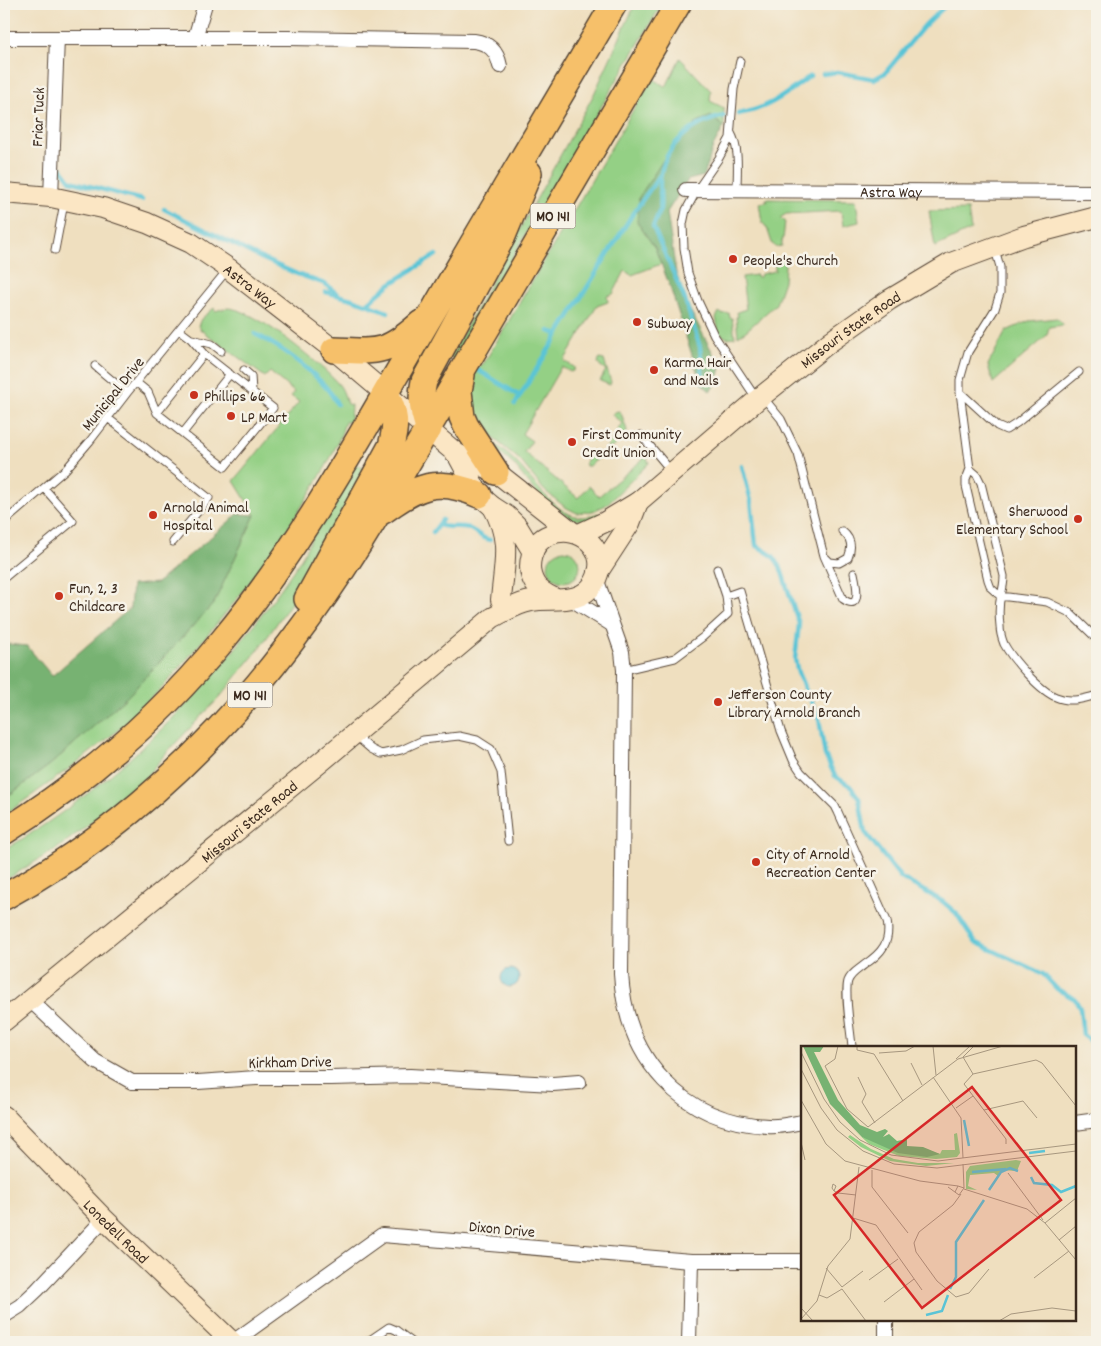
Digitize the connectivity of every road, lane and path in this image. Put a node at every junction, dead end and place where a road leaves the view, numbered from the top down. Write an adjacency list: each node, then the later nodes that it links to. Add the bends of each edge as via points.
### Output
1 (205, 4): 6 (street)
2 (614, 4): 9 (highway)
3 (678, 4): 28 (highway, MO 141)
4 (4, 38): 5 (street)
5 (57, 38): 6 (street); 15 (street, Friar Tuck)
6 (195, 38): 8 (street, via 474,41 492,49)
7 (740, 61): 10 (lane)
8 (500, 66)
9 (569, 80): 20 (highway); 39 (highway, via 503,236 424,381 421,394)
10 (731, 133): 11 (lane, via 728,144); 12 (lane, via 736,143)
11 (691, 190): 12 (street, Astra Way); 36 (lane, via 684,224 688,273 714,335)
12 (737, 190): 13 (street, Astra Way)
13 (1097, 192)
14 (4, 193): 15 (street, Astra Way)
15 (58, 199): 18 (lane); 19 (street, Astra Way, via 147,222 191,243)
16 (1097, 217): 17 (street, Missouri State Road)
17 (994, 246): 33 (lane, via 1000,268 1000,293 995,309 965,361); 36 (street, Missouri State Road, via 950,263 889,300 831,341)
18 (55, 250)
19 (228, 268): 21 (lane, Municipal Drive); 23 (street, Astra Way)
20 (432, 313): 23 (highway, via 402,340 383,349); 35 (highway)
21 (179, 330): 22 (lane); 31 (lane, Municipal Drive)
22 (191, 339): 24 (lane, via 212,344); 25 (lane)
23 (334, 350): 35 (street, Astra Way)
24 (221, 351)
25 (204, 354): 30 (lane); 37 (lane)
26 (95, 366): 34 (lane)
27 (244, 370): 32 (lane, via 251,376)
28 (462, 372): 39 (highway, MO 141); 44 (highway, via 459,391 462,417)
29 (1079, 372): 33 (lane, via 1006,430 997,426)
30 (230, 374): 32 (lane); 40 (lane)
31 (137, 383): 34 (lane, Municipal Drive); 37 (lane, via 148,392)
32 (252, 391): 40 (lane, via 273,408 225,467)
33 (960, 392): 43 (lane)
34 (127, 393): 38 (lane, Municipal Drive)
35 (386, 393): 39 (street, Astra Way); 68 (highway, via 396,418 391,446); 71 (highway, via 286,556 223,640 158,711 114,752 73,785)
36 (760, 399): 45 (street, Missouri State Road); 55 (lane, via 781,419 798,454)
37 (157, 413): 40 (lane)
38 (109, 418): 46 (lane, Municipal Drive, via 72,462); 53 (lane, via 209,498)
39 (428, 429): 42 (street, Astra Way); 49 (highway, MO 141)
40 (183, 433)
41 (641, 435): 45 (lane)
42 (456, 454): 44 (street, Astra Way); 47 (street, Astra Way)
43 (970, 469): 61 (lane, via 966,486 988,580); 61 (lane, via 981,482 1004,576)
44 (496, 472): 52 (street, Astra Way)
45 (672, 472): 48 (street, Missouri State Road)
46 (44, 488): 50 (lane, Municipal Drive); 59 (lane, via 73,521)
47 (486, 501): 49 (highway, via 451,485 424,487 404,496); 54 (street, Astra Way, via 518,526); 63 (street, via 502,523 505,540)
48 (638, 502): 52 (street, Missouri State Road, via 605,522); 58 (street, Missouri State Road, via 630,523)
49 (377, 516): 68 (highway, MO 141, via 326,596)
50 (4, 522)
51 (842, 531): 55 (lane, via 851,544 848,558 834,563)
52 (575, 532): 54 (street, via 558,531 546,536 536,545); 58 (street, via 593,546 597,554)
53 (173, 542)
54 (532, 555): 62 (street, via 530,571 535,584 544,594); 63 (street, Missouri State Road)
55 (824, 556): 57 (lane, via 847,602 853,602 858,594)
56 (717, 569): 60 (lane)
57 (854, 573)
58 (597, 575): 62 (street, via 587,591 578,597); 65 (street)
59 (4, 578)
60 (726, 596): 67 (lane, via 728,614 675,658); 76 (lane, via 740,591 793,760 838,812 887,920 886,944 848,981)
61 (1000, 596): 66 (lane, via 1047,602 1070,613); 69 (lane, via 1000,626 1004,643 1027,674 1056,697 1078,700)
62 (564, 599): 64 (street, Missouri State Road, via 522,603); 65 (street)
63 (501, 600): 64 (street, Missouri State Road)
64 (492, 618): 70 (street, Missouri State Road)
65 (611, 624): 67 (street, via 622,652)
66 (1097, 639)
67 (624, 670): 80 (street, via 621,974 628,1021 650,1065 690,1102 730,1120 750,1124 770,1126)
68 (267, 675): 73 (highway, MO 141, via 214,734 139,804 56,865)
69 (1097, 695)
70 (354, 735): 72 (lane, via 381,754 401,750 423,740 459,736 477,740 491,749 501,772); 74 (street, Missouri State Road)
71 (4, 832)
72 (508, 841)
73 (4, 897)
74 (30, 1000): 75 (street, Missouri State Road); 77 (street, Kirkham Drive, via 95,1061 132,1082 410,1076 552,1084)
75 (4, 1021)
76 (852, 1046)
77 (579, 1082)
78 (4, 1116): 82 (street, Lonedell Road)
79 (1097, 1120): 81 (street)
80 (801, 1122)
81 (1076, 1123)
82 (104, 1219): 85 (street, via 20,1306); 87 (street, Lonedell Road)
83 (691, 1261): 84 (street, Dixon Drive); 87 (street, Dixon Drive, via 382,1235); 90 (street)
84 (801, 1261)
85 (4, 1316)
86 (886, 1321): 91 (street)
87 (233, 1342)
88 (367, 1342): 89 (lane, via 389,1327)
89 (412, 1342)
90 (689, 1342)
91 (886, 1342)

